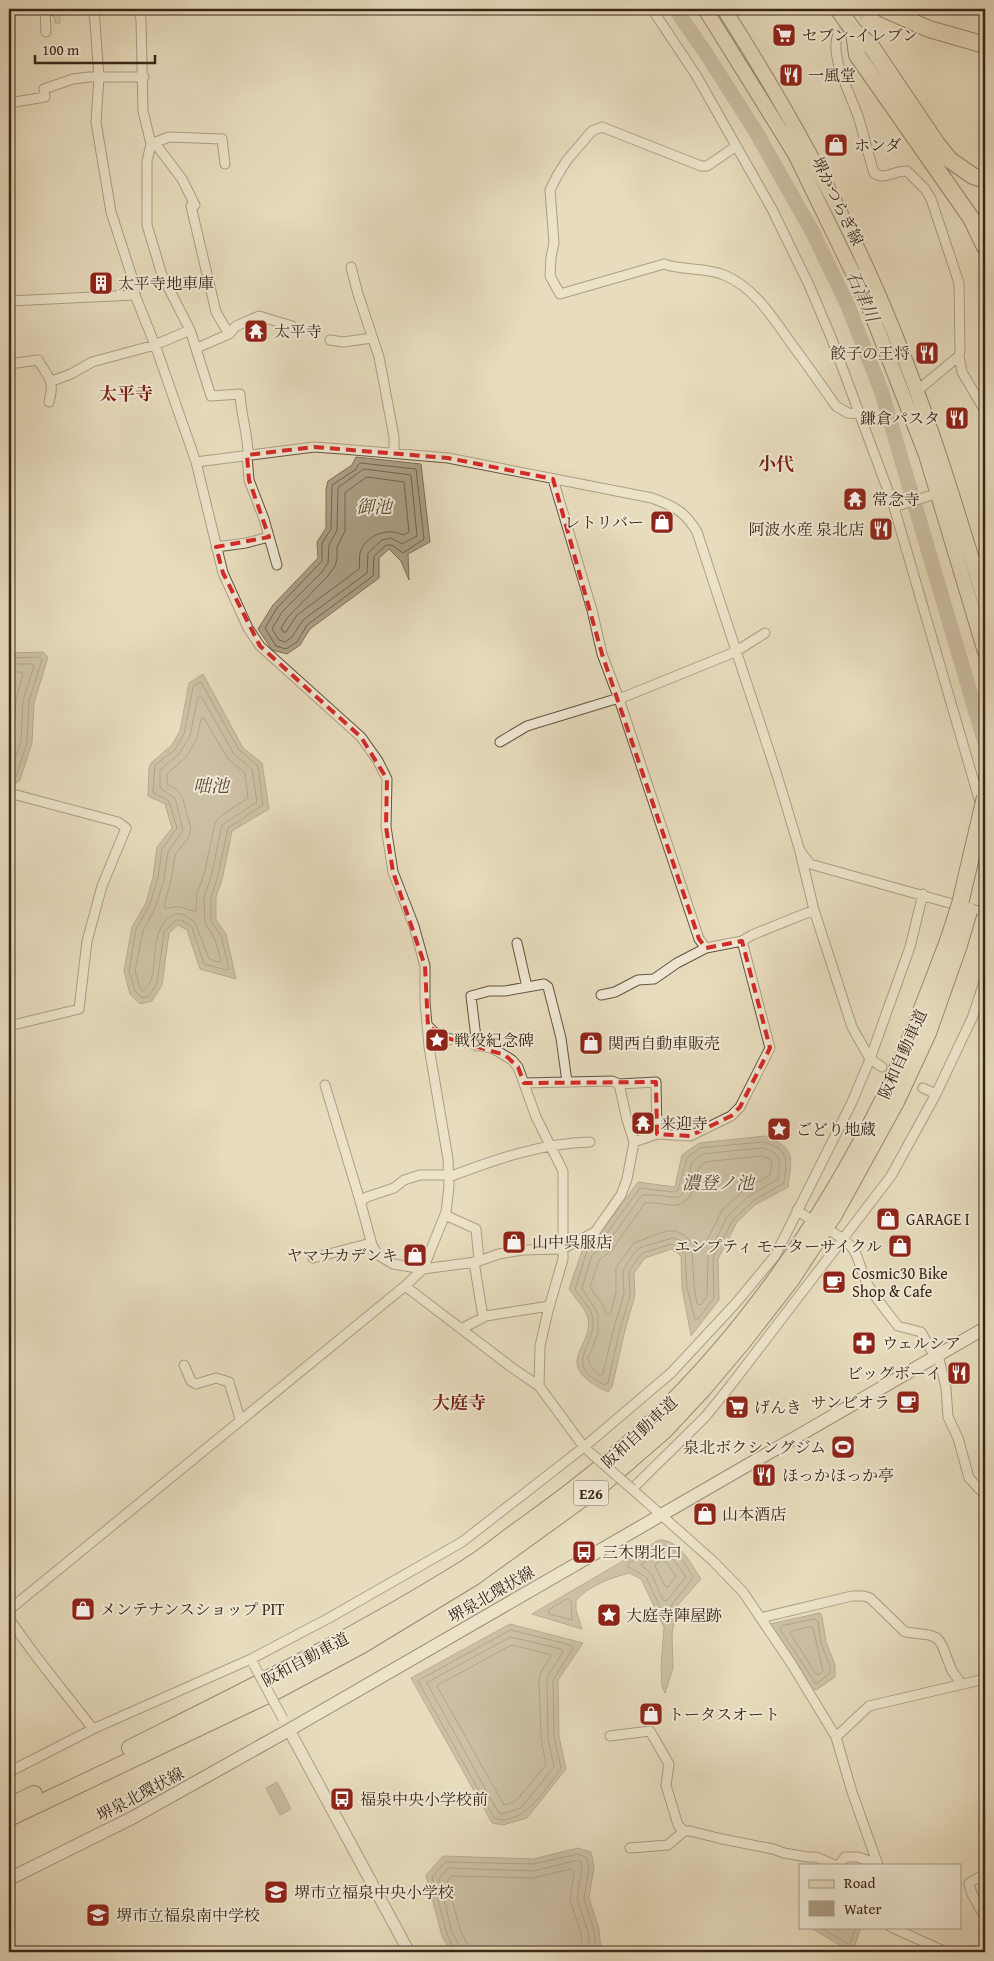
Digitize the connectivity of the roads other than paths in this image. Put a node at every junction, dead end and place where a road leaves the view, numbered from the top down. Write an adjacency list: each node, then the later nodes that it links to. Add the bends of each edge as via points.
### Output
1 (45, 9): 9 (street)
2 (94, 9): 12 (street)
3 (138, 9): 13 (street)
4 (652, 9): 16 (street, via 696,74)
5 (704, 9): 41 (main road, 堺かつらぎ線, via 795,154 842,249 893,367)
6 (724, 9): 33 (main road, 堺かつらぎ線, via 769,80 835,202 880,297)
7 (838, 9): 10 (highway)
8 (884, 9): 11 (highway, via 929,29)
9 (46, 32)
10 (846, 32): 18 (highway, via 871,46 950,160); 19 (highway, via 857,55 971,218); 30 (street, via 836,40 836,50 874,173 884,176 907,171 931,199 959,283)
11 (985, 45)
12 (98, 77): 13 (street); 14 (street, via 73,79 44,89 46,97); 21 (street, via 96,122 104,174 111,212)
13 (144, 77): 15 (street, via 143,111)
14 (9, 103)
15 (152, 143): 17 (street, via 168,137 222,139); 24 (street, via 147,161 147,225 162,275); 25 (street, via 182,179 193,205 216,312)
16 (735, 147): 36 (street, via 772,209 809,285); 36 (street, via 701,166 602,127 592,131 567,160 550,190 554,243 550,276 560,294 664,264 724,275 739,282 763,304 836,406 842,411)
17 (226, 164)
18 (985, 180)
19 (985, 247)
20 (351, 267): 26 (street)
21 (135, 295): 22 (street); 28 (street)
22 (9, 301)
23 (292, 326): 25 (street, via 259,316 236,326)
24 (190, 330): 28 (street); 29 (street)
25 (228, 334): 29 (street)
26 (372, 338): 27 (street, via 343,342); 37 (street, via 379,357)
27 (330, 340)
28 (155, 345): 32 (street, via 92,362); 39 (street)
29 (197, 348): 38 (street, via 211,396 240,394)
30 (959, 356): 33 (street); 35 (street, via 962,372)
31 (9, 364): 32 (street, via 38,360)
32 (52, 382): 34 (street)
33 (917, 391): 41 (main road, 堺かつらぎ線)
34 (49, 402)
35 (985, 411)
36 (860, 414): 42 (street)
37 (394, 453): 38 (street, via 314,447); 40 (street, via 448,458)
38 (248, 455): 39 (street); 43 (street, via 249,480)
39 (196, 462): 44 (street)
40 (553, 479): 48 (street, via 652,498 678,509 690,520 697,532); 50 (street, via 602,654)
41 (939, 493): 42 (street); 46 (main road, 堺かつらぎ線); 49 (main road, 堺かつらぎ線)
42 (896, 506): 54 (street)
43 (269, 537): 44 (street, via 246,544); 45 (street)
44 (216, 547): 68 (street, via 223,573 248,628 260,646 361,737 387,779 386,827 393,872 425,966)
45 (277, 565)
46 (985, 602)
47 (765, 634): 48 (street)
48 (735, 652): 50 (street); 55 (street)
49 (985, 652)
50 (619, 698): 51 (street, via 526,726); 63 (street, via 699,939)
51 (500, 742)
52 (9, 793): 67 (street, via 118,822 126,828 102,886 87,941 79,1009)
53 (985, 797): 62 (highway, 阪和自動車道 / E26, bridge)
54 (985, 823)
55 (799, 848): 57 (street, via 810,864); 58 (street)
56 (985, 848): 62 (highway, 阪和自動車道 / E26, bridge)
57 (923, 894): 59 (street); 72 (street, via 910,947)
58 (814, 910): 60 (street); 72 (street, via 852,1027)
59 (985, 913)
60 (742, 942): 63 (street); 80 (street, via 770,1048 740,1107 731,1116 690,1136)
61 (517, 943): 65 (street)
62 (953, 943): 120 (highway, 阪和自動車道 / E26, via 884,1096 824,1206 782,1271 735,1332 653,1421 598,1470 468,1566 271,1677); 121 (highway, 阪和自動車道 / E26, via 928,1033 896,1102 835,1213 791,1280 753,1329 664,1430 604,1483 474,1578 362,1645 278,1690)
63 (706, 948): 66 (street, via 654,979 638,980)
64 (985, 979): 79 (street, via 973,1016)
65 (527, 987): 70 (street, via 471,996); 74 (street, via 544,984 548,987 561,1038)
66 (601, 995)
67 (9, 1026)
68 (428, 1026): 69 (street); 71 (street)
69 (451, 1039): 70 (street); 71 (street)
70 (477, 1046): 75 (street, via 494,1050 512,1060)
71 (428, 1047): 84 (street)
72 (870, 1059): 73 (street); 86 (street, via 852,1102)
73 (882, 1067)
74 (567, 1082): 75 (street); 76 (street, via 612,1081)
75 (524, 1083): 83 (street)
76 (619, 1084): 80 (street, via 656,1082); 82 (street)
77 (325, 1085): 85 (street)
78 (923, 1088): 79 (street)
79 (936, 1094): 90 (street, via 891,1176)
80 (657, 1134): 82 (street)
81 (590, 1142): 83 (street)
82 (634, 1142): 92 (street, via 621,1195 596,1232)
83 (551, 1146): 84 (street); 92 (street, via 563,1170)
84 (449, 1176): 85 (street, via 420,1175); 87 (street)
85 (360, 1202): 91 (street)
86 (797, 1210): 88 (street); 105 (street, via 775,1256 736,1303 671,1373)
87 (445, 1215): 94 (street, via 476,1229); 95 (street)
88 (807, 1217)
89 (832, 1232): 90 (street)
90 (844, 1240): 101 (street, via 856,1251 869,1286 898,1326 921,1332); 106 (street, via 712,1408)
91 (371, 1243): 93 (street); 95 (street, via 378,1255 393,1264)
92 (562, 1249): 94 (street, via 524,1250); 97 (street, via 563,1259)
93 (313, 1258)
94 (477, 1261): 95 (street); 98 (street)
95 (423, 1269): 96 (street)
96 (405, 1286): 99 (street); 104 (street)
97 (549, 1306): 98 (street); 103 (street, via 540,1346)
98 (483, 1317): 99 (street)
99 (461, 1328): 103 (street)
100 (985, 1328): 101 (main road, 堺泉北環状線)
101 (936, 1356): 107 (street, via 946,1388 948,1417 970,1478); 108 (main road, 堺泉北環状線)
102 (184, 1365): 104 (street, via 191,1381 196,1384 216,1378 229,1382)
103 (539, 1386): 105 (street)
104 (240, 1419): 109 (street)
105 (584, 1447): 106 (street, bridge); 112 (street, via 462,1542)
106 (632, 1489): 108 (street)
107 (985, 1495)
108 (660, 1516): 111 (street, via 713,1561 742,1592); 115 (main road, 堺泉北環状線)
109 (9, 1610)
110 (9, 1618): 116 (street, via 30,1651 66,1692)
111 (760, 1618): 114 (street, via 864,1596 905,1632 937,1638 952,1671); 118 (street)
112 (253, 1662): 115 (street, bridge); 116 (street)
113 (985, 1679): 114 (street)
114 (962, 1684): 118 (street, via 870,1706)
115 (286, 1724): 129 (main road, 堺泉北環状線, via 132,1818); 132 (street)
116 (92, 1729): 119 (street)
117 (610, 1736): 122 (street, via 650,1731 668,1764 666,1785 678,1825)
118 (836, 1737): 127 (street, via 854,1800)
119 (9, 1772)
120 (9, 1806)
121 (9, 1818)
122 (684, 1831): 123 (street, via 668,1846); 124 (street, via 784,1854 816,1857)
123 (630, 1848)
124 (833, 1864)
125 (840, 1864): 126 (street, via 850,1856)
126 (875, 1864)
127 (878, 1864)
128 (985, 1874): 130 (street, via 969,1883)
129 (9, 1879)
130 (985, 1917)
131 (893, 1928): 133 (street)
132 (409, 1952)
133 (946, 1952)

